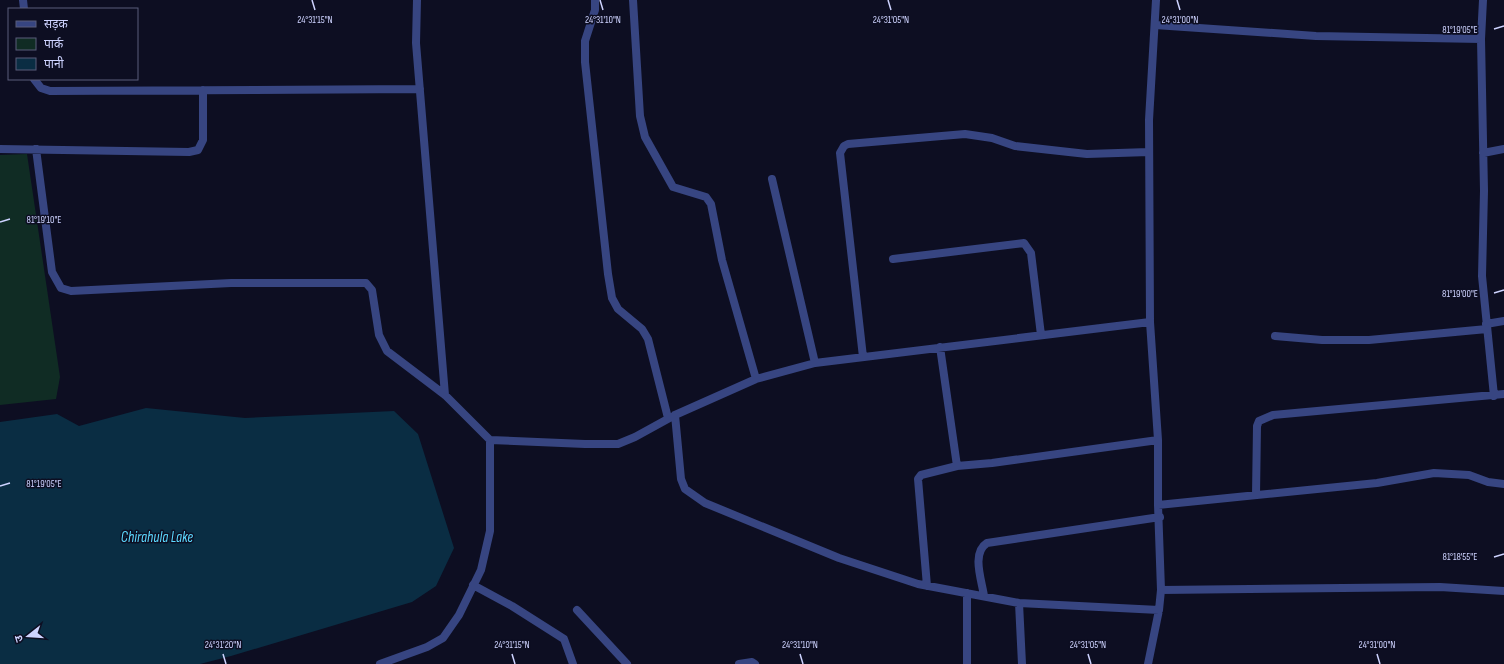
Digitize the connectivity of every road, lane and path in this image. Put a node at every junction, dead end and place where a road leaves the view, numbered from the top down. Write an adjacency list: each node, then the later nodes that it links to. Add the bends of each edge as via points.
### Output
1 (417, 0): 9 (street, via 416,43)
2 (595, 0): 30 (street, via 595,10 585,41 585,62 612,298 618,309 642,329 648,339)
3 (633, 0): 26 (street, via 640,116 645,137 673,187 706,197 711,204 722,260)
4 (1156, 0): 6 (street)
5 (1483, 0): 7 (street)
6 (1155, 25): 7 (street, via 1316,36); 14 (street)
7 (1482, 39): 15 (street)
8 (35, 80): 10 (street, via 41,88 50,90)
9 (420, 89): 10 (street); 28 (street)
10 (203, 90): 13 (street, via 203,140 198,150)
11 (0, 149): 13 (street)
12 (1504, 149): 15 (street)
13 (36, 150): 28 (street, via 52,272 60,288 71,291 231,283 366,283 372,290 379,334 387,351)
14 (1149, 152): 19 (street); 24 (street, via 1087,154 1015,146 992,138 965,134 844,146 840,153)
15 (1483, 153): 20 (street, via 1482,276)
16 (772, 179): 25 (street)
17 (893, 260): 21 (street, via 1024,243 1031,253)
18 (1504, 321): 20 (street)
19 (1150, 322): 21 (street); 32 (street)
20 (1486, 327): 22 (street, via 1369,340); 29 (street)
21 (1040, 335): 23 (street)
22 (1275, 336)
23 (940, 347): 24 (street); 33 (street)
24 (863, 357): 25 (street)
25 (815, 363): 26 (street)
26 (756, 379): 30 (street)
27 (1504, 394): 29 (street)
28 (445, 395): 31 (street)
29 (1494, 396): 35 (street, via 1273,415 1259,421 1257,426)
30 (672, 416): 31 (street, via 618,444); 39 (street, via 681,479 685,489 705,503 839,558)
31 (490, 440): 38 (street, via 490,531 481,570)
32 (1158, 440): 33 (street); 36 (street)
33 (957, 466): 39 (street, via 921,474 918,479)
34 (1504, 484): 35 (street, via 1447,472 1377,483)
35 (1256, 495): 36 (street)
36 (1158, 505): 37 (street)
37 (1160, 517): 40 (street); 43 (street, via 987,543 980,549 978,557)
38 (473, 585): 47 (street, via 459,615 443,638 427,647); 48 (street, via 564,639)
39 (927, 586): 42 (street)
40 (1161, 590): 41 (street, via 1440,587); 46 (street)
41 (1504, 591)
42 (967, 593): 43 (street); 52 (street)
43 (984, 596): 44 (street)
44 (1019, 603): 46 (street); 53 (street)
45 (577, 610): 49 (street)
46 (1159, 610): 54 (street)
47 (380, 664)
48 (573, 664)
49 (627, 664)
50 (739, 664): 51 (street)
51 (755, 664)
52 (967, 664)
53 (1022, 664)
54 (1148, 664)

